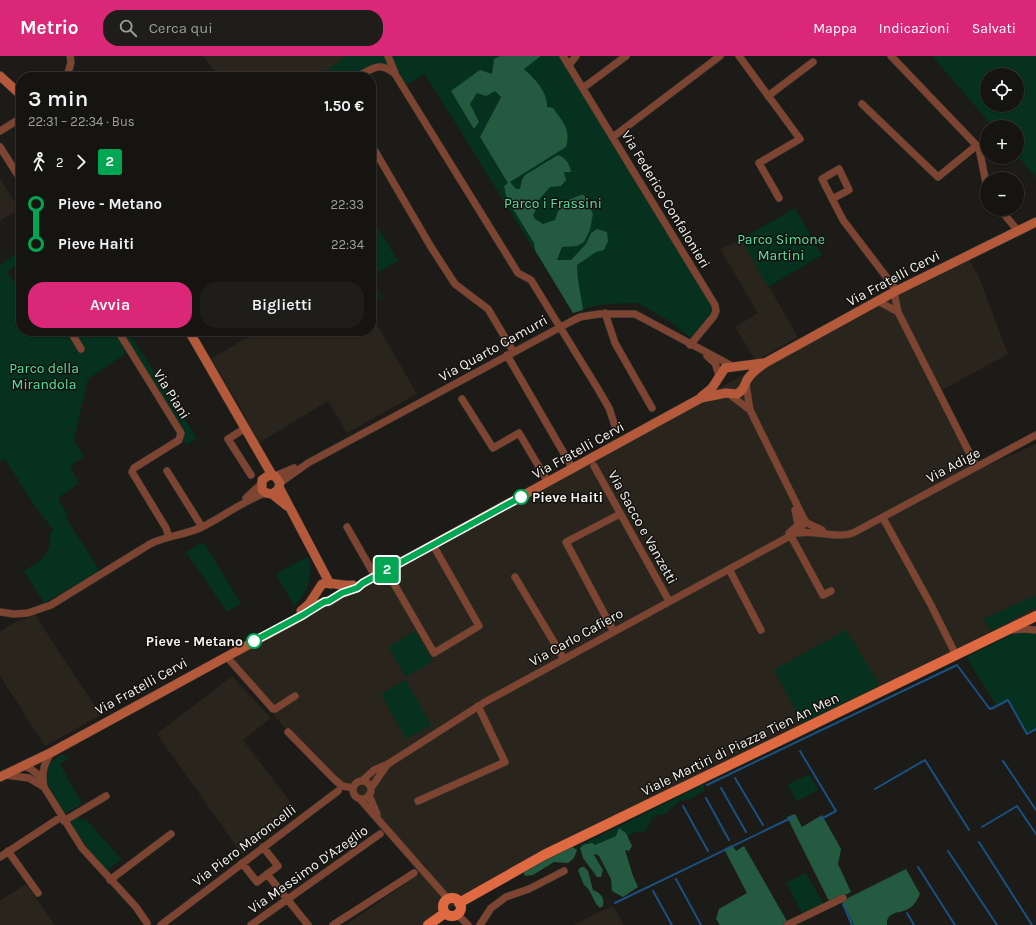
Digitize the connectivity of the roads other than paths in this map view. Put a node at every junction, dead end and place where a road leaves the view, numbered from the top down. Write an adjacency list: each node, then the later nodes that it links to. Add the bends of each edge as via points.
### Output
1 (70, 56): 11 (street)
2 (388, 56): 13 (street)
3 (563, 56): 10 (street, Via Federico Confalonieri)
4 (576, 56): 10 (street)
5 (626, 56): 15 (street)
6 (720, 56): 21 (street)
7 (739, 56): 17 (street)
8 (891, 56): 22 (street)
9 (813, 62): 17 (street)
10 (569, 65): 15 (street, Via Federico Confalonieri)
11 (68, 72)
12 (367, 72): 13 (street, via 378,66 387,67)
13 (395, 74): 36 (street, via 518,273 531,280)
14 (0, 76): 16 (main road)
15 (583, 88): 21 (street, Via Federico Confalonieri)
16 (16, 90)
17 (768, 96): 27 (street, via 800,139 759,163)
18 (862, 104): 22 (street, via 938,177)
19 (16, 121): 20 (street)
20 (0, 131)
21 (613, 137): 40 (street, Via Federico Confalonieri, via 715,305 714,316)
22 (976, 146): 26 (street, via 979,148)
23 (0, 147): 25 (street)
24 (376, 151): 43 (street, via 455,284 488,309)
25 (16, 172)
26 (984, 172)
27 (779, 198)
28 (832, 199): 32 (street, via 843,220)
29 (1006, 216): 31 (street)
30 (1036, 222): 31 (main road, Via Fratelli Cervi)
31 (1018, 231): 32 (main road, Via Fratelli Cervi)
32 (896, 291): 33 (main road, Via Fratelli Cervi); 34 (street)
33 (878, 301): 34 (street); 44 (main road, Via Fratelli Cervi)
34 (898, 312): 57 (street)
35 (605, 314): 36 (street, Via Quarto Camurri, via 580,317); 40 (street, Via Quarto Camurri, via 624,313 639,316); 51 (street, via 614,343)
36 (560, 327): 43 (street, Via Quarto Camurri); 53 (street, via 598,389)
37 (73, 336): 42 (street)
38 (121, 336): 74 (street, Via Piani, via 181,433 179,440 134,468 132,472)
39 (192, 336): 54 (main road)
40 (690, 344): 41 (street, Via Quarto Camurri)
41 (697, 348): 45 (street, Via Quarto Camurri); 46 (street, Via Quarto Camurri, via 715,363)
42 (80, 349)
43 (510, 353): 58 (street); 61 (street, Via Quarto Camurri)
44 (765, 363): 45 (main road, Via Fratelli Cervi); 47 (main road, Via Fratelli Cervi)
45 (736, 367): 46 (main road, Via Fratelli Cervi, via 725,368); 47 (main road, via 744,373)
46 (719, 376): 48 (main road, via 720,388); 49 (main road, Via Fratelli Cervi, via 712,388)
47 (746, 383): 48 (main road, Via Fratelli Cervi, via 741,391); 52 (street, Via Carlo Cafiero)
48 (727, 394): 49 (main road, Via Fratelli Cervi); 52 (street, Via Carlo Cafiero)
49 (701, 398): 58 (main road, Via Fratelli Cervi)
50 (462, 399): 62 (street, via 493,448 519,433)
51 (652, 408)
52 (750, 410): 64 (street, Via Carlo Cafiero)
53 (615, 426)
54 (244, 429): 60 (street, via 228,439); 61 (main road)
55 (1036, 435): 57 (street, Via Adige)
56 (594, 466): 67 (street, Via Sacco e Vanzetti)
57 (976, 466): 68 (street, Via Adige)
58 (573, 469): 62 (main road, Via Fratelli Cervi)
59 (167, 471): 70 (street)
60 (251, 475)
61 (272, 481): 63 (main road, via 277,492); 63 (main road, via 262,490); 65 (main road); 66 (street, Via Quarto Camurri)
62 (548, 482): 76 (main road, Via Fratelli Cervi)
63 (269, 494): 65 (main road); 66 (street, via 252,498)
64 (791, 497): 69 (street, Via Carlo Cafiero); 75 (street, Via Carlo Cafiero, via 798,525)
65 (289, 507): 77 (main road)
66 (235, 508): 70 (street)
67 (620, 514): 87 (street, Via Sacco e Vanzetti); 94 (street, via 566,542)
68 (883, 518): 72 (street, Via Adige, via 848,535); 96 (street)
69 (804, 519): 72 (street, Via Adige); 73 (street, via 802,527)
70 (202, 527): 74 (street)
71 (347, 527): 80 (street)
72 (826, 532): 73 (street, Via Adige, via 809,531)
73 (794, 534): 75 (street, Via Carlo Cafiero); 85 (street, via 823,595)
74 (169, 537): 89 (street, via 150,544 51,605 23,614)
75 (782, 540): 78 (street, Via Carlo Cafiero)
76 (433, 545): 79 (main road, Via Fratelli Cervi); 79 (street, via 479,626 434,653)
77 (317, 559): 83 (main road); 84 (main road)
78 (729, 569): 87 (street, Via Carlo Cafiero); 92 (street)
79 (386, 570): 80 (main road, Via Fratelli Cervi)
80 (375, 576): 82 (main road, Via Fratelli Cervi)
81 (515, 577): 98 (street)
82 (363, 583): 83 (main road, Via Fratelli Cervi, via 348,586); 86 (main road, Via Fratelli Cervi)
83 (331, 584): 84 (main road, Via Fratelli Cervi, via 325,583); 86 (main road, via 336,593)
84 (318, 589): 88 (main road, via 318,598); 91 (main road, Via Fratelli Cervi)
85 (831, 591)
86 (334, 598): 88 (main road, Via Fratelli Cervi)
87 (669, 601): 94 (street, Via Carlo Cafiero)
88 (324, 602): 91 (main road, Via Fratelli Cervi)
89 (0, 612)
90 (1036, 616): 95 (main road, Viale Martiri di Piazza Tien An Men)
91 (295, 618): 97 (main road, Via Fratelli Cervi)
92 (761, 630)
93 (1036, 630): 95 (street)
94 (614, 632): 98 (street, Via Carlo Cafiero)
95 (1005, 632): 96 (main road, Viale Martiri di Piazza Tien An Men)
96 (956, 655): 131 (main road, Viale Martiri di Piazza Tien An Men, via 551,852)
97 (226, 656): 99 (street, via 273,709); 102 (main road, Via Fratelli Cervi)
98 (564, 658): 100 (street, Via Carlo Cafiero)
99 (295, 696)
100 (478, 706): 103 (street, Via Carlo Cafiero); 114 (street, via 505,762)
101 (288, 732): 109 (street)
102 (52, 752): 104 (main road, Via Fratelli Cervi); 106 (street, via 45,763)
103 (388, 764): 107 (street, Via Carlo Cafiero, via 374,770); 111 (street, Via Carlo Cafiero)
104 (23, 766): 105 (main road, Via Fratelli Cervi); 106 (street)
105 (3, 776): 108 (street, via 29,778)
106 (42, 778): 108 (street)
107 (363, 780): 110 (street, via 356,783); 111 (street, via 368,783)
108 (44, 787): 115 (street)
109 (340, 788): 110 (street); 119 (street, Via Piero Maroncelli)
110 (353, 788): 113 (street, via 354,796)
111 (370, 792): 113 (street, via 366,798); 116 (street)
112 (106, 796): 115 (street)
113 (360, 799): 116 (street)
114 (418, 801)
115 (62, 819): 120 (street); 126 (street, via 82,848)
116 (381, 821): 129 (street)
117 (171, 834): 126 (street)
118 (380, 834): 130 (street, Via Massimo D'Azeglio)
119 (263, 847): 122 (street, Via Piero Maroncelli); 125 (street, via 278,866)
120 (8, 851): 121 (street); 127 (street)
121 (0, 857)
122 (242, 863): 125 (street, via 257,882); 134 (street, Via Piero Maroncelli)
123 (564, 871): 140 (street, via 529,889 506,897 491,908)
124 (414, 873): 137 (street)
125 (267, 874): 130 (street)
126 (110, 880): 134 (street)
127 (38, 893)
128 (843, 898): 141 (street)
129 (448, 899): 131 (main road, via 455,899); 132 (main road, via 443,905)
130 (287, 900): 135 (street, Via Massimo D'Azeglio); 136 (street)
131 (459, 903): 133 (main road, via 460,910)
132 (445, 913): 133 (main road, via 452,916); 138 (main road)
133 (457, 914): 139 (street)
134 (152, 924)
135 (252, 925)
136 (308, 925)
137 (333, 925)
138 (428, 925)
139 (468, 925)
140 (480, 925)
141 (787, 925)

